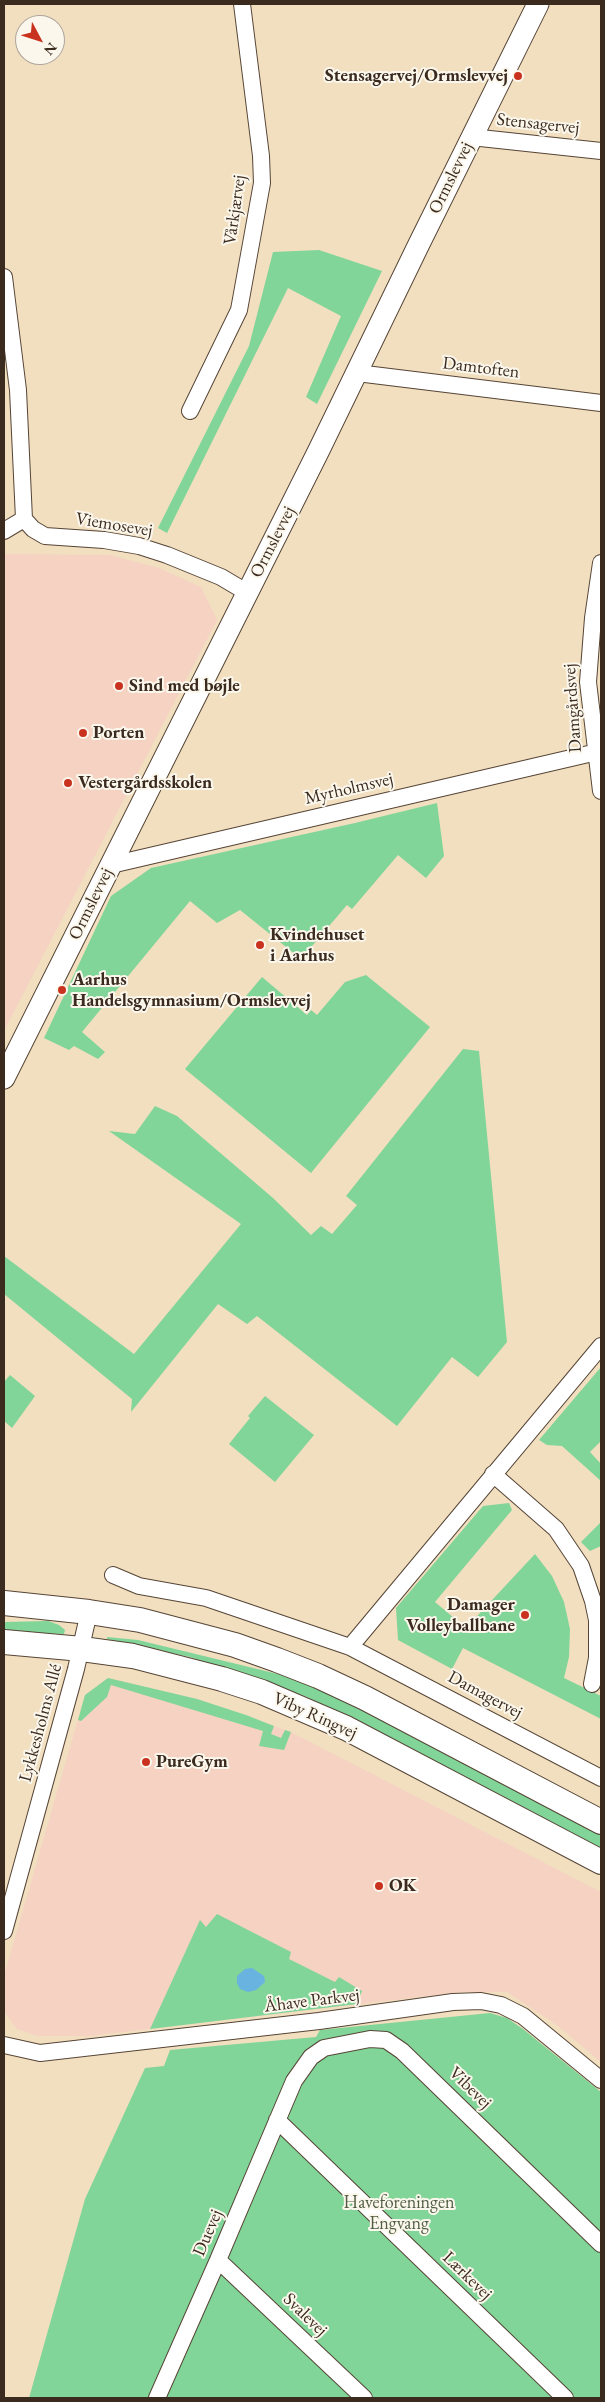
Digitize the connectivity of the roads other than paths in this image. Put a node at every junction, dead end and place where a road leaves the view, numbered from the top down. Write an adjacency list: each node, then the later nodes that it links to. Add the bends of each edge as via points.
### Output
1 (242, 4): 9 (street, Vårkjærvej, via 262,183 239,310)
2 (538, 4): 3 (street, Ormslevvej)
3 (471, 137): 4 (street, Stensagervej); 7 (street, Ormslevvej)
4 (601, 151)
5 (4, 277): 6 (street)
6 (6, 319): 10 (street, via 18,390)
7 (357, 373): 8 (street, Damtoften); 13 (street, Ormslevvej)
8 (601, 403)
9 (190, 411)
10 (24, 519): 11 (street); 13 (street, Viemosevej, via 45,536 104,540 167,555 221,577)
11 (4, 531)
12 (601, 563): 14 (street, Damgårdsvej, via 588,682)
13 (248, 594): 16 (street, Ormslevvej)
14 (597, 752): 15 (street, Damgårdsvej); 16 (street, Myrholmsvej)
15 (601, 791)
16 (111, 864): 17 (street, Ormslevvej)
17 (4, 1078)
18 (601, 1346): 19 (street)
19 (493, 1474): 24 (street); 26 (street, via 556,1529 581,1566 596,1620 597,1658)
20 (113, 1575): 24 (street, Damagervej, via 139,1586 206,1598)
21 (4, 1604): 22 (main road, Viby Ringvej)
22 (89, 1612): 25 (street, Lykkesholms Allé); 28 (main road, Viby Ringvej, via 140,1620 226,1642 318,1676)
23 (4, 1642): 25 (main road, Viby Ringvej)
24 (350, 1647): 27 (street, Damagervej)
25 (82, 1649): 29 (main road, Viby Ringvej, via 133,1656 178,1667 222,1679 300,1708 346,1728); 30 (street, Lykkesholms Allé)
26 (592, 1684)
27 (601, 1778)
28 (601, 1822)
29 (601, 1862)
30 (4, 1931)
31 (4, 2045): 32 (street, Åhave Parkvej, via 40,2053 481,2001 501,2005 523,2016)
32 (601, 2080)
33 (294, 2082): 34 (street, Duevej); 35 (street, Vibevej, via 311,2057 324,2048 370,2038 386,2040 402,2051)
34 (277, 2120): 36 (street, Duevej); 39 (street, Lærkevej)
35 (601, 2244)
36 (218, 2260): 37 (street, Duevej); 38 (street, Svalevej)
37 (157, 2398)
38 (364, 2398)
39 (565, 2398)

